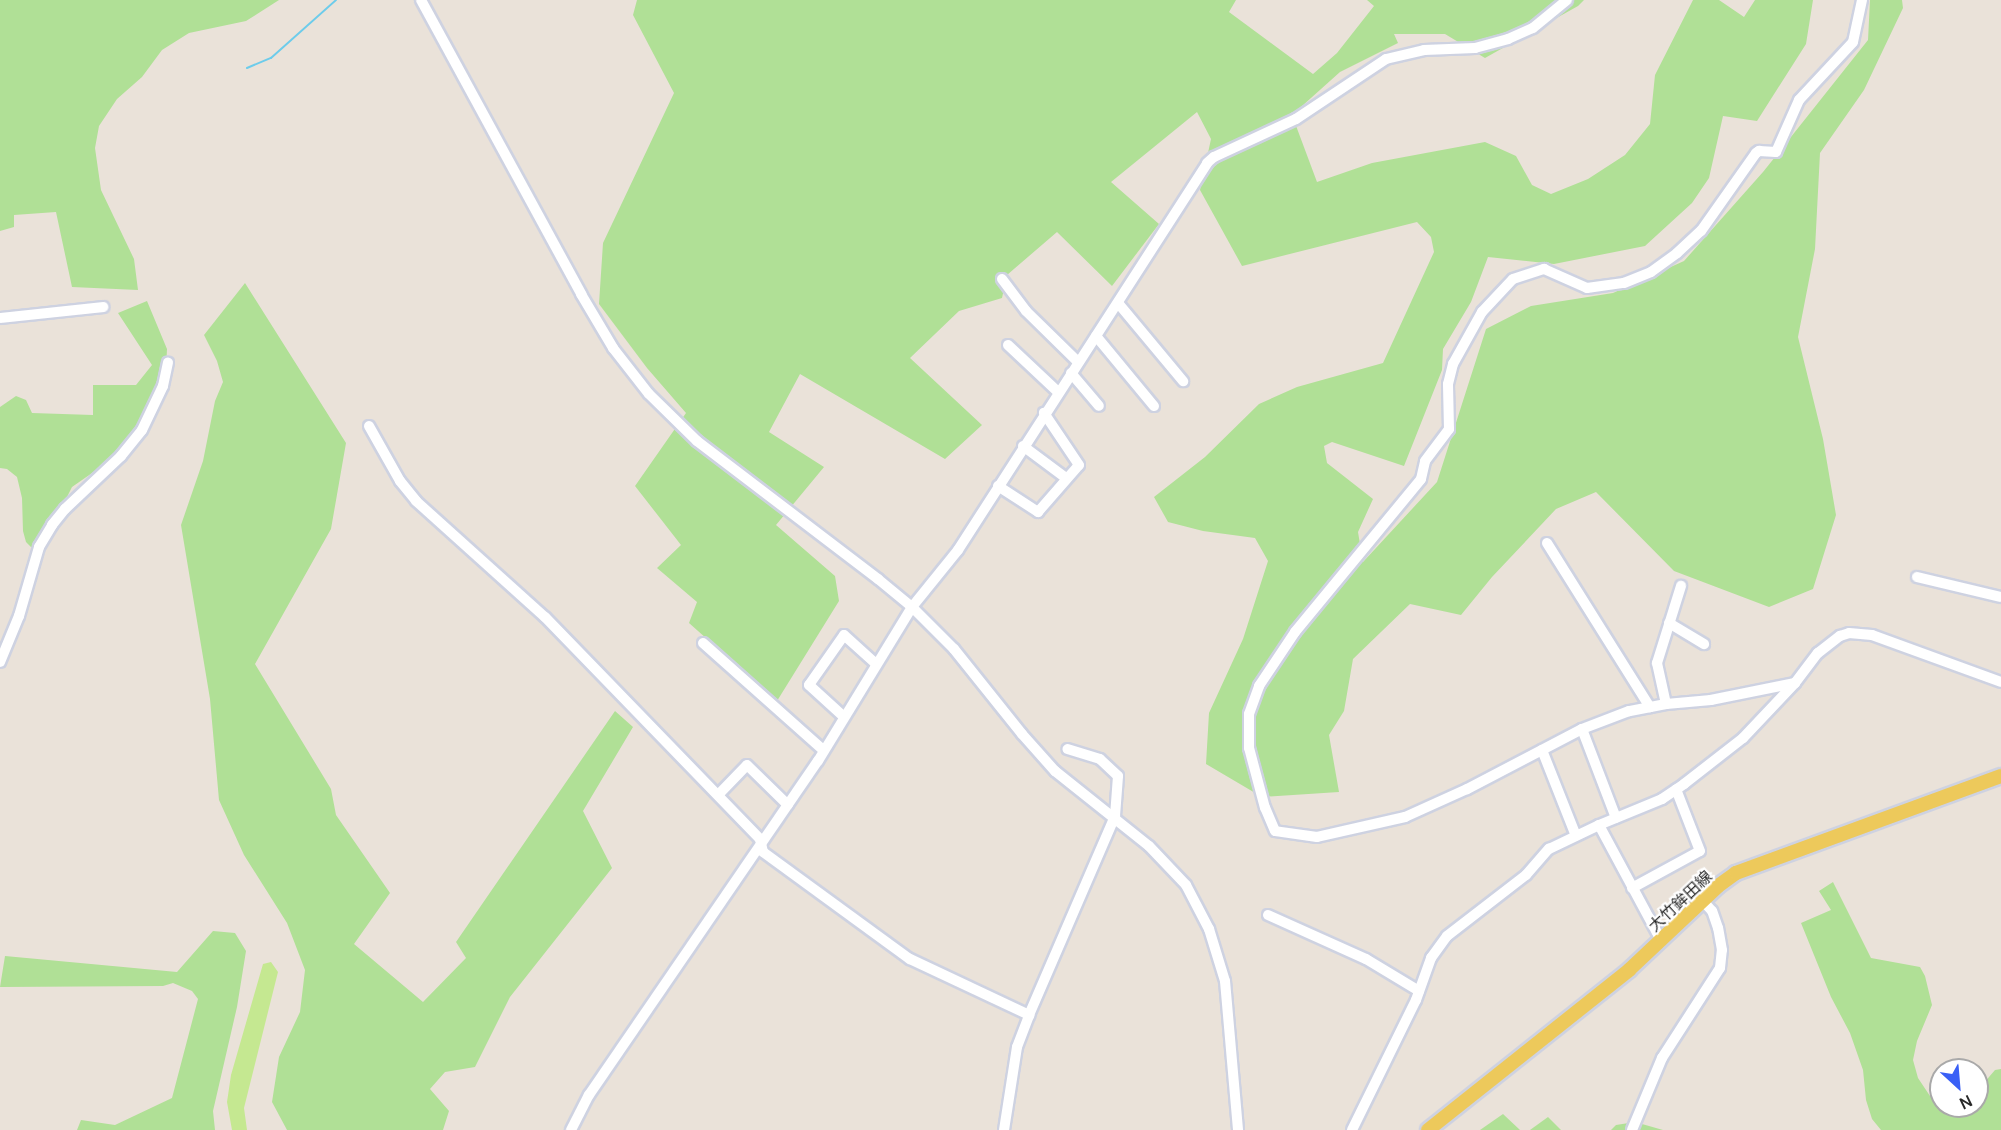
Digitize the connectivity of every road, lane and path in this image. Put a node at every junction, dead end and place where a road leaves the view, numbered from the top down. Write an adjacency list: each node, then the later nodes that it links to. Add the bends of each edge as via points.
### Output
1 (421, 0): 26 (street, via 581,294 613,348 649,394 697,441)
2 (1567, 0): 5 (street, via 1541,23 1508,39 1474,48 1424,50 1386,59 1296,119 1214,157 1200,172)
3 (1862, 0): 40 (street, via 1853,42 1798,100 1776,152 1756,153 1701,231 1677,253 1651,272 1624,283 1587,288 1544,269 1513,279 1482,312 1453,364 1448,384 1449,429 1425,461 1420,478 1295,632 1259,686 1247,731 1265,808 1275,831 1317,837 1405,817)
4 (1002, 279): 10 (street, via 1026,311)
5 (1118, 303): 8 (street); 13 (street)
6 (103, 307): 7 (street)
7 (0, 318)
8 (1096, 336): 10 (street); 16 (street)
9 (1008, 345): 14 (street)
10 (1078, 362): 12 (street)
11 (168, 363): 30 (street, via 163,386 142,430 121,456 65,509 39,548 20,616)
12 (1071, 373): 14 (street); 15 (street)
13 (1183, 381)
14 (1058, 392): 17 (street)
15 (1100, 405)
16 (1154, 406)
17 (1044, 413): 19 (street); 20 (street, via 1079,465)
18 (369, 426): 43 (street, via 416,501 545,617)
19 (1023, 446): 20 (street); 21 (street)
20 (1066, 478): 21 (street, via 1038,512)
21 (999, 486): 26 (street, via 958,550)
22 (1547, 543): 35 (street)
23 (1917, 577): 25 (street)
24 (1681, 586): 27 (street)
25 (2001, 597)
26 (912, 607): 31 (street); 45 (street, via 954,649 1055,771)
27 (1669, 623): 29 (street); 34 (street, via 1657,663)
28 (703, 643): 39 (street)
29 (1704, 644)
30 (0, 662)
31 (875, 663): 36 (street); 36 (street, via 844,635 809,685)
32 (2001, 682): 33 (street, via 1898,643 1860,633 1840,636 1818,653)
33 (1795, 683): 34 (street, via 1711,700); 42 (street, via 1743,738)
34 (1666, 704): 35 (street)
35 (1650, 707): 37 (street)
36 (843, 716): 39 (street)
37 (1582, 729): 40 (street); 46 (street)
38 (1067, 749): 45 (street, via 1100,759 1118,776)
39 (823, 750): 44 (street)
40 (1542, 750): 48 (street)
41 (2001, 776): 51 (main road, 大竹鉾田線, via 1736,873)
42 (1676, 789): 46 (street); 50 (street, via 1700,851)
43 (719, 794): 44 (street, via 747,765); 49 (street, via 760,839)
44 (788, 805): 49 (street)
45 (1115, 816): 55 (street); 58 (street, via 1176,872 1209,928 1229,1009)
46 (1616, 818): 47 (street)
47 (1599, 825): 48 (street); 50 (street)
48 (1576, 836): 54 (street, via 1549,849 1526,875 1447,936 1431,958)
49 (760, 846): 55 (street, via 910,959); 56 (street, via 589,1095)
50 (1632, 888): 53 (street)
51 (1702, 900): 53 (main road, 大竹鉾田線); 61 (street, via 1712,911 1718,928 1720,968 1662,1058)
52 (1268, 915): 54 (street, via 1366,959)
53 (1661, 940): 60 (main road, 大竹鉾田線, via 1579,1012)
54 (1419, 991): 59 (street)
55 (1029, 1015): 57 (street, via 1017,1047)
56 (571, 1130)
57 (1004, 1130)
58 (1238, 1130)
59 (1352, 1130)
60 (1428, 1130)
61 (1632, 1130)

